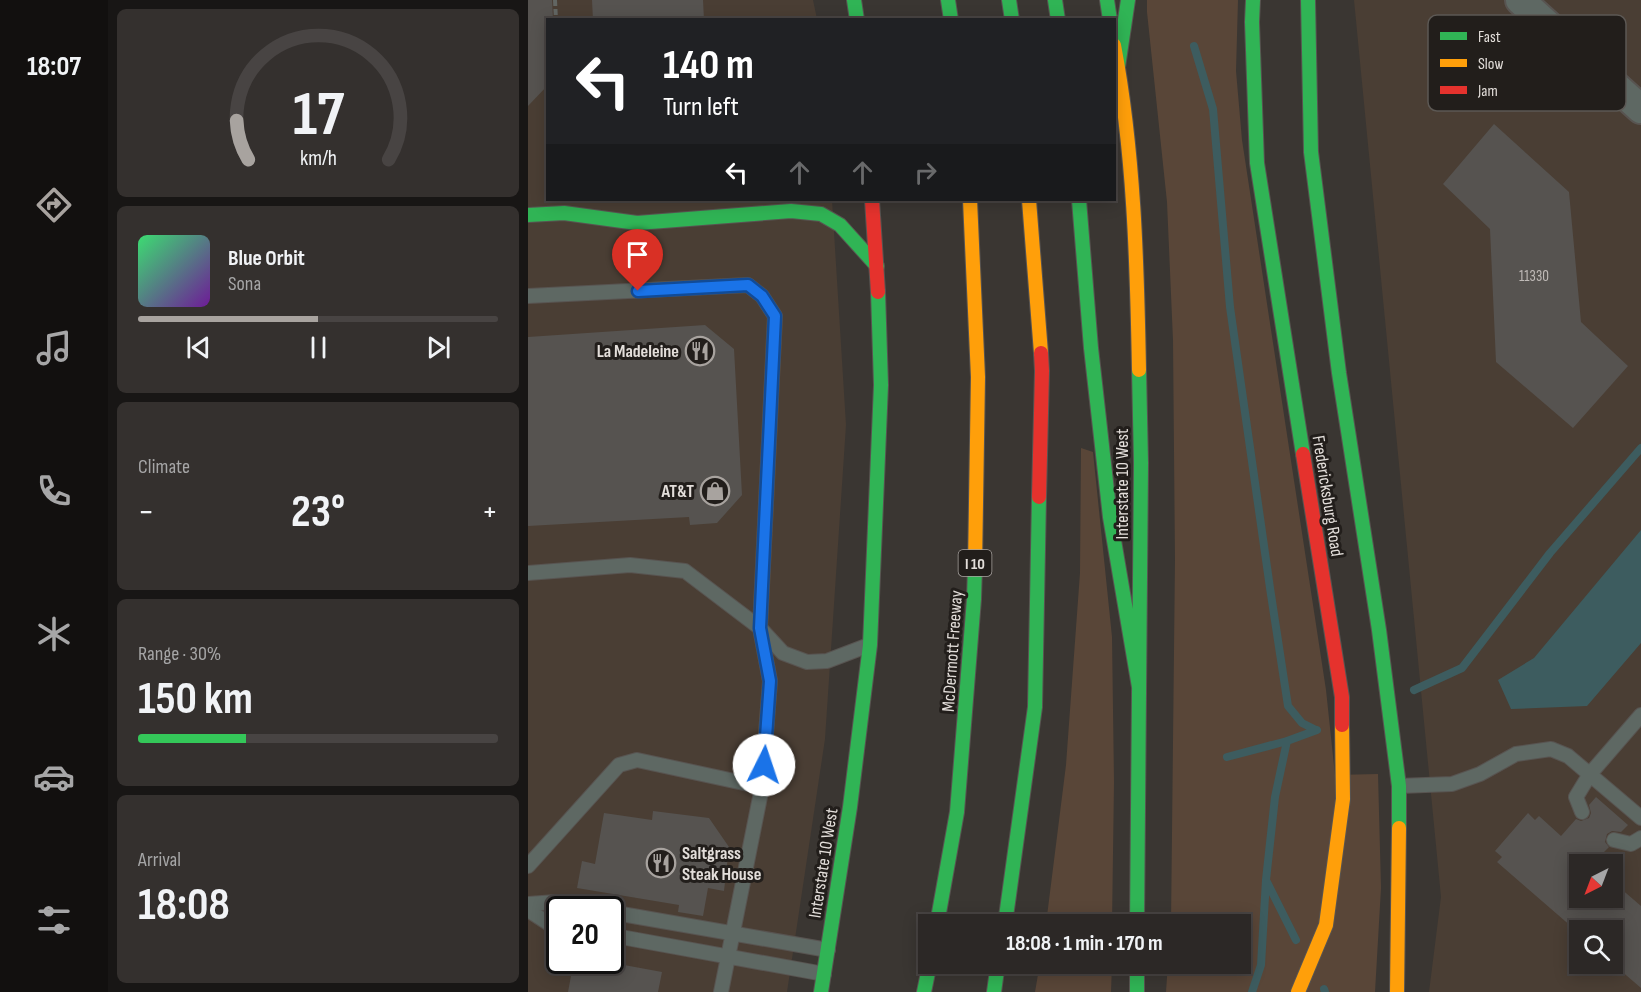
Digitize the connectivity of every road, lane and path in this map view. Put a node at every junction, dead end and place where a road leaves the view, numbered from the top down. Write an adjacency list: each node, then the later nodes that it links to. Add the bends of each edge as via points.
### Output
1 (555, 0): 12 (path)
2 (855, 0): 13 (main road)
3 (948, 0): 14 (main road)
4 (1009, 0): 15 (main road)
5 (1055, 0): 16 (main road)
6 (1107, 0): 17 (main road)
7 (1128, 0): 19 (main road)
8 (1253, 0): 65 (main road, Fredericksburg Road, via 1257,163 1342,697 1343,799 1326,925)
9 (1308, 0): 37 (main road, Fredericksburg Road, via 1311,152)
10 (1520, 0): 11 (street)
11 (1537, 15)
12 (556, 18)
13 (857, 18)
14 (951, 18)
15 (1012, 18)
16 (1058, 18)
17 (1110, 18)
18 (1116, 56): 19 (main road, Interstate 10 West)
19 (1118, 66): 34 (main road, Interstate 10 West, via 1137,255 1141,463)
20 (1626, 95): 21 (street)
21 (1641, 109)
22 (872, 201): 29 (main road, Interstate 10 West)
23 (970, 201): 48 (main road, McDermott Freeway / I 10, via 978,377 974,599 957,812)
24 (1029, 201): 49 (main road, via 1042,371 1035,707)
25 (1079, 201): 34 (main road, via 1090,348 1110,517)
26 (593, 205): 27 (main road)
27 (564, 213): 28 (main road); 29 (main road, via 637,223 791,211 821,214 840,225)
28 (528, 215)
29 (877, 266): 33 (main road, Interstate 10 West, via 881,384)
30 (528, 296): 32 (lane, via 748,285 762,296 775,316)
31 (528, 573): 32 (lane, via 630,565 685,571)
32 (760, 628): 33 (lane, via 783,653 807,662 826,661); 38 (lane, via 770,681)
33 (870, 645): 54 (main road, Interstate 10 West)
34 (1139, 687): 50 (main road, Interstate 10 West)
35 (1641, 715): 36 (lane)
36 (1590, 774): 37 (lane, via 1568,756 1551,749 1516,754 1452,784); 39 (lane, via 1576,797); 40 (lane)
37 (1398, 786): 66 (main road, Fredericksburg Road)
38 (762, 787): 43 (lane, via 637,760 619,765); 52 (lane)
39 (1582, 812)
40 (1641, 818)
41 (1641, 838): 42 (lane, via 1631,844)
42 (1614, 840)
43 (528, 866)
44 (546, 903): 45 (lane)
45 (528, 904)
46 (528, 910): 51 (lane)
47 (624, 914): 52 (lane)
48 (939, 914)
49 (1007, 914)
50 (1137, 914)
51 (546, 922)
52 (733, 933): 54 (lane); 55 (lane)
53 (624, 937): 55 (lane)
54 (828, 950): 59 (main road, Interstate 10 West)
55 (729, 956): 59 (lane); 60 (lane)
56 (928, 974): 62 (main road)
57 (997, 974): 63 (main road)
58 (1137, 974): 64 (main road)
59 (825, 975): 61 (main road, Interstate 10 West)
60 (721, 992)
61 (821, 992)
62 (924, 992)
63 (994, 992)
64 (1137, 992)
65 (1298, 992)
66 (1397, 992)

